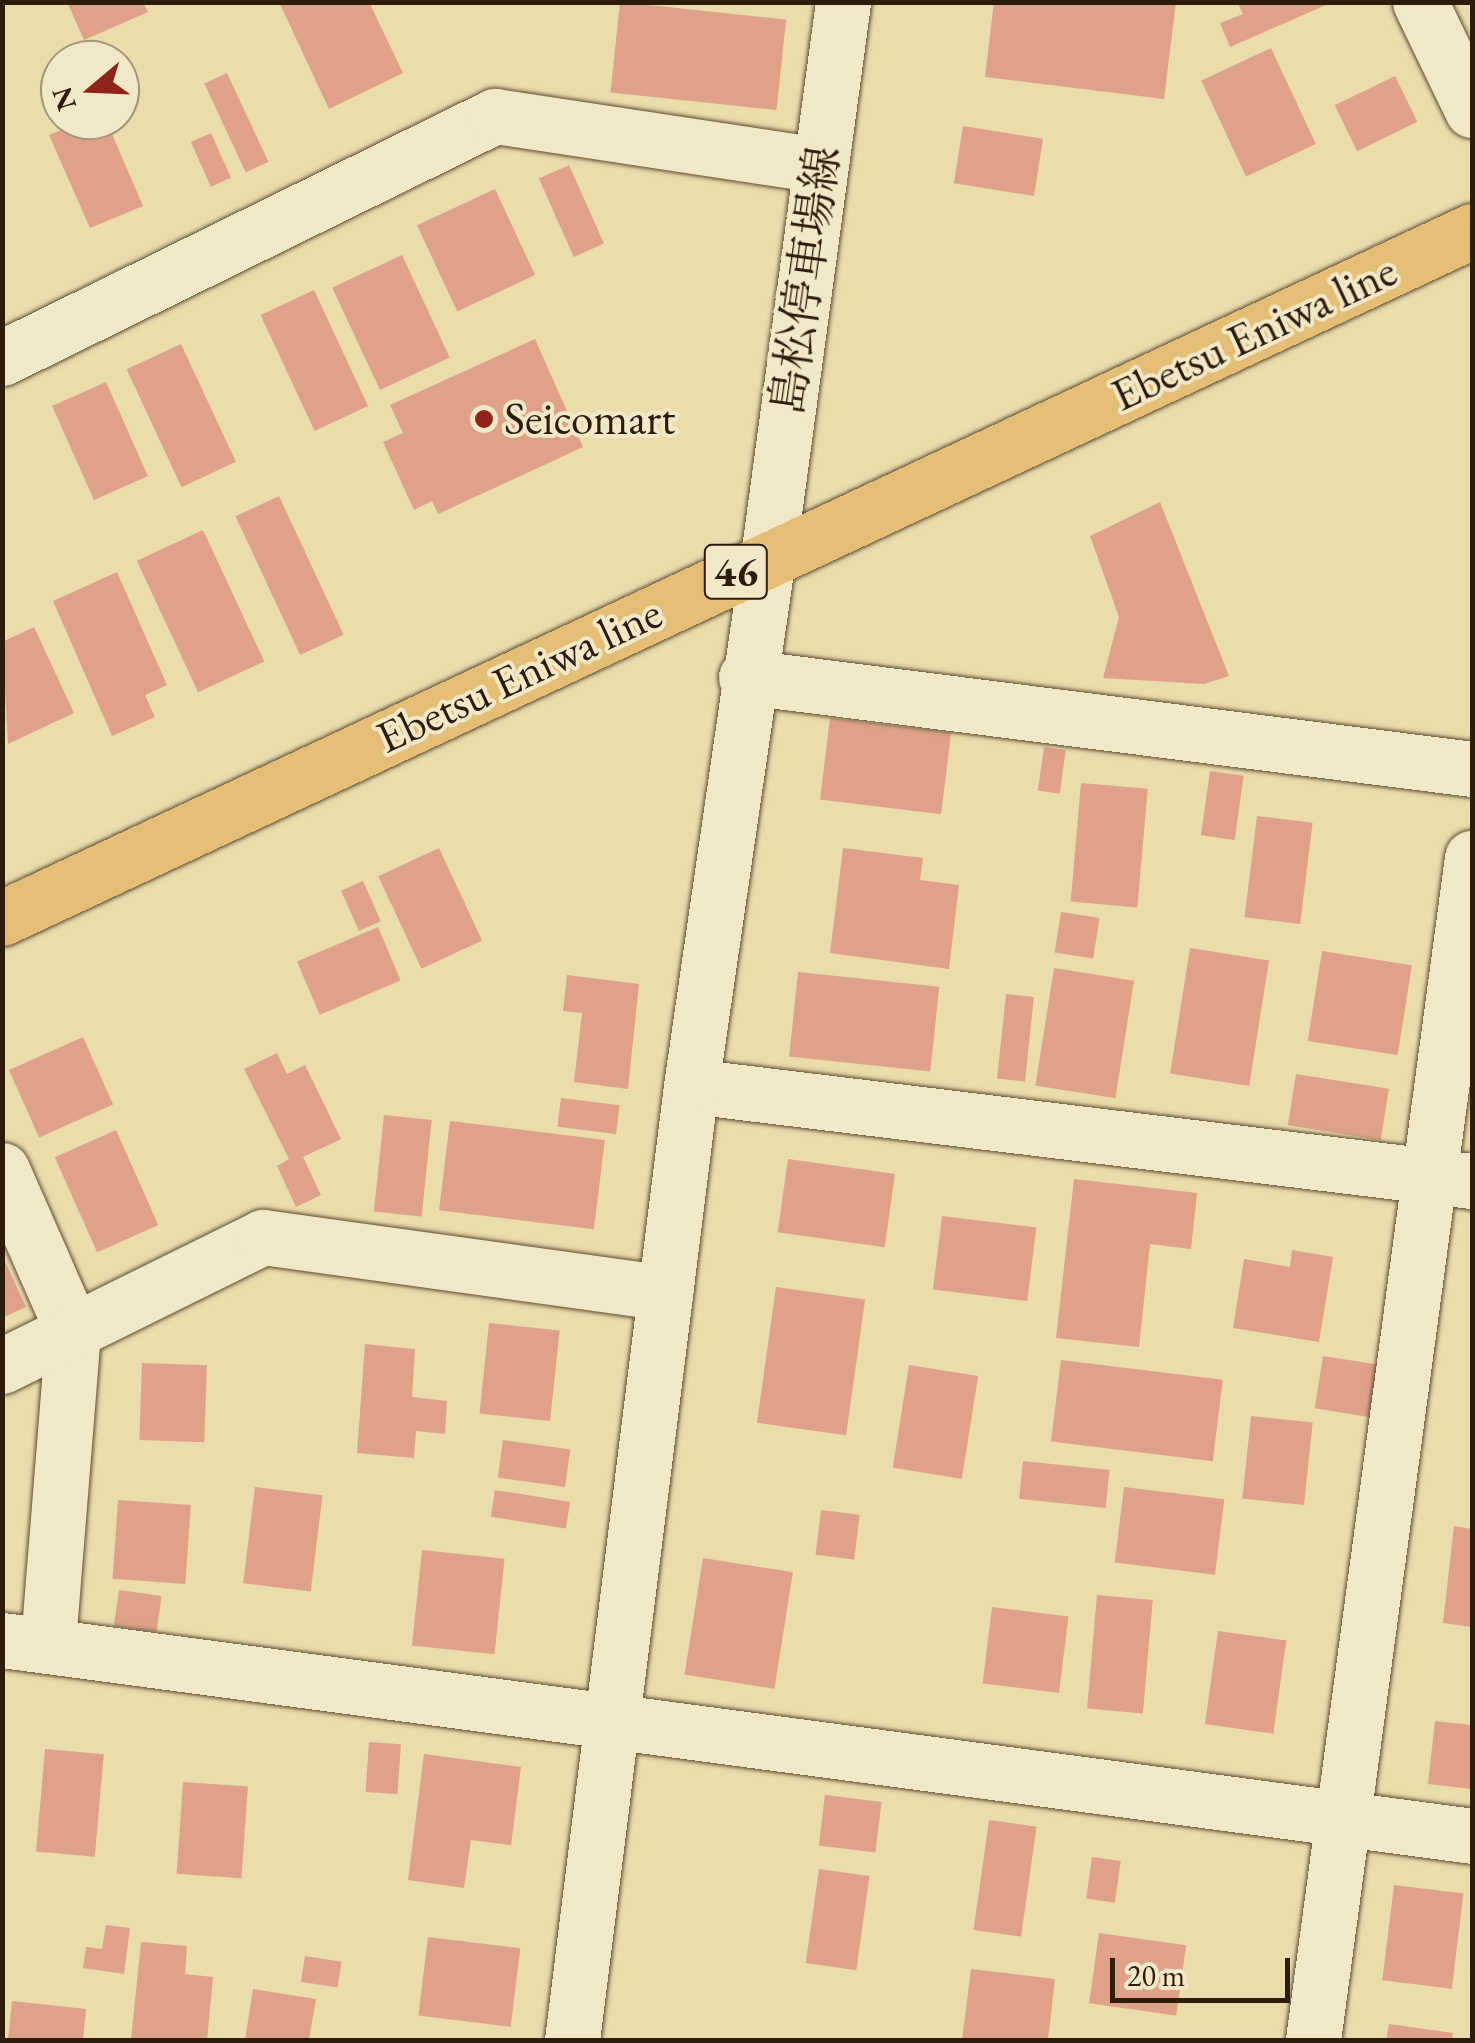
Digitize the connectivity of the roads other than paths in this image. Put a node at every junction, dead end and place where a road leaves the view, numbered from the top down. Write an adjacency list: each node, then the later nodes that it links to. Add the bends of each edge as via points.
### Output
1 (843, 2): 4 (street, 島松停車場線)
2 (1420, 2): 3 (street)
3 (1472, 110)
4 (820, 165): 6 (street, via 495,116); 7 (street, 島松停車場線)
5 (1472, 231): 7 (main road, Ebetsu Eniwa line / 46)
6 (2, 358)
7 (768, 557): 8 (street, 島松停車場線); 11 (main road, Ebetsu Eniwa line / 46)
8 (746, 677): 9 (street); 12 (street, 島松停車場線)
9 (1472, 769)
10 (1472, 858): 14 (street)
11 (2, 918)
12 (691, 1086): 14 (street); 15 (street, 島松停車場線)
13 (2, 1170): 16 (street)
14 (1451, 1178): 20 (street)
15 (664, 1293): 16 (street, via 263,1237); 19 (street, 島松停車場線)
16 (73, 1332): 17 (street); 18 (street)
17 (2, 1366)
18 (25, 1642): 19 (street)
19 (608, 1717): 20 (street); 22 (street, 島松停車場線)
20 (1342, 1820): 21 (street); 23 (street)
21 (1472, 1836)
22 (572, 2040)
23 (1314, 2040)

